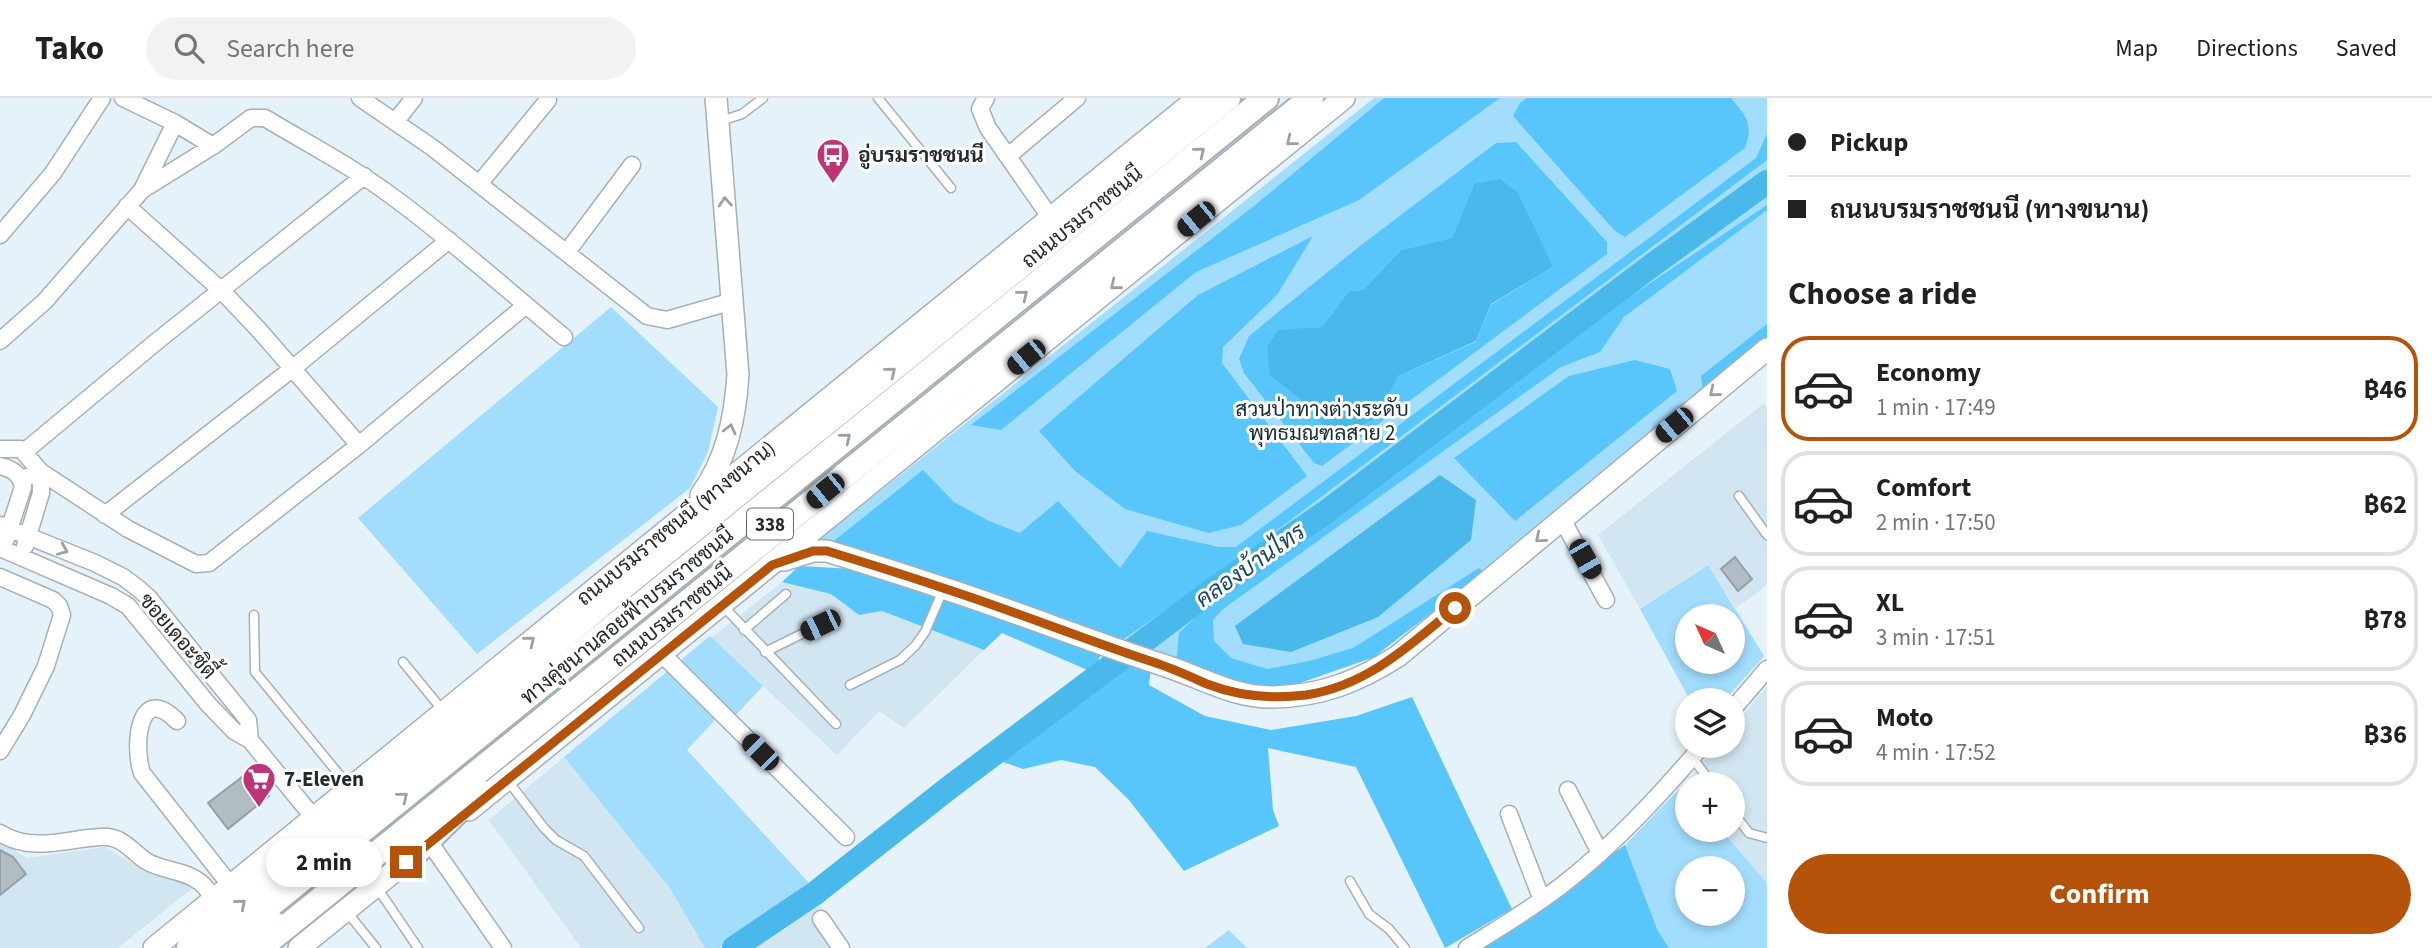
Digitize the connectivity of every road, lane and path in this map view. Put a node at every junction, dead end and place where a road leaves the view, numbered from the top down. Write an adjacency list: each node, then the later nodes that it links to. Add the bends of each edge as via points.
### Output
1 (102, 98): 29 (street, via 53,173)
2 (123, 98): 19 (street)
3 (360, 98): 17 (street)
4 (414, 98): 17 (street)
5 (716, 98): 18 (main road)
6 (763, 98): 18 (lane, via 742,114)
7 (878, 98): 25 (lane)
8 (986, 98): 21 (street, via 982,116)
9 (1077, 98): 21 (street)
10 (1228, 98): 65 (main road, ถนนบรมราชชนนี / 338, one-way to 10)
11 (1266, 98): 100 (main road, ทางคู่ขนานลอยฟ้าบรมราชชนนี / 338, one-way to 11)
12 (1295, 98): 101 (main road, ทางคู่ขนานลอยฟ้าบรมราชชนนี / 338)
13 (1311, 98): 70 (main road, ถนนบรมราชชนนี / 338)
14 (1344, 98): 54 (main road, 338, one-way to 54)
15 (548, 100): 24 (street)
16 (1184, 102): 28 (main road, ถนนบรมราชชนนี (ทางขนาน))
17 (395, 122): 24 (street)
18 (719, 122): 33 (main road, one-way to 18)
19 (175, 123): 20 (street); 26 (street)
20 (213, 146): 23 (street, via 251,118 265,118); 26 (street)
21 (1008, 156): 28 (street)
22 (632, 165): 31 (street)
23 (364, 176): 30 (street); 32 (street)
24 (479, 184): 31 (street)
25 (951, 188)
26 (142, 190): 27 (street)
27 (128, 206): 32 (street); 36 (street, via 45,301)
28 (1049, 217): 46 (main road, ถนนบรมราชชนนี (ทางขนาน))
29 (0, 234)
30 (449, 240): 34 (street); 38 (street)
31 (567, 252): 33 (street, via 647,316 667,320)
32 (222, 291): 38 (street); 41 (street)
33 (733, 301): 46 (main road, one-way to 33, via 719,467 732,426 738,374)
34 (526, 305): 35 (street); 39 (street)
35 (564, 337)
36 (0, 341)
37 (1767, 349): 48 (main road, one-way to 48)
38 (292, 369): 39 (street); 47 (street)
39 (359, 445): 47 (street, via 209,563 186,560)
40 (0, 449): 41 (street)
41 (24, 452): 43 (street)
42 (0, 466): 44 (street)
43 (41, 472): 44 (street); 47 (street); 51 (street, via 41,493)
44 (22, 479): 49 (street, via 23,487)
45 (1738, 496): 50 (lane)
46 (690, 511): 73 (main road, ถนนบรมราชชนนี (ทางขนาน), one-way to 46)
47 (105, 515)
48 (1562, 519): 56 (main road, one-way to 56, via 1398,656 1368,675 1308,694 1272,697 1209,684); 58 (street)
49 (5, 527): 51 (street, ซอยเดอะซิตี้); 52 (street)
50 (1767, 535)
51 (29, 536): 53 (street); 69 (street, ซอยเดอะซิตี้, one-way to 69, via 124,577 149,598)
52 (1, 549): 53 (street, ซอยเดอะซิตี้)
53 (21, 556): 72 (street, ซอยเดอะซิตี้, via 128,606)
54 (772, 565): 56 (main road, via 827,551); 59 (main road, 338)
55 (0, 577): 77 (street, via 53,600 62,615 46,666)
56 (944, 588): 68 (lane, via 915,646 900,660)
57 (786, 594): 62 (lane)
58 (1606, 600)
59 (722, 605): 62 (lane); 64 (main road, 338)
60 (254, 615): 80 (lane, via 255,672)
61 (820, 625): 63 (lane)
62 (744, 630): 63 (lane)
63 (765, 652): 75 (lane)
64 (662, 654): 79 (main road, 338); 86 (street)
65 (533, 661): 80 (main road, via 505,676 441,730 373,778); 99 (main road, ถนนบรมราชชนนี / 338, one-way to 65)
66 (403, 662): 73 (lane)
67 (1767, 669): 71 (street)
68 (850, 685)
69 (224, 690): 72 (street); 76 (street, ซอยเดอะซิตี้, via 248,720)
70 (578, 692): 90 (main road); 102 (main road, ถนนบรมราชชนนี / 338)
71 (1745, 695)
72 (208, 704): 76 (street, ซอยเดอะซิตี้, via 234,732)
73 (444, 712): 80 (main road, ถนนบรมราชชนนี (ทางขนาน))
74 (177, 721): 93 (street, via 159,709 143,716 137,759)
75 (836, 724)
76 (250, 740): 83 (street, ซอยเดอะซิตี้)
77 (0, 751)
78 (1691, 758): 89 (street, via 1648,809)
79 (507, 779): 88 (main road, 338); 97 (lane, via 544,828 584,856)
80 (350, 780): 83 (main road, ถนนบรมราชชนนี (ทางขนาน))
81 (1568, 790): 89 (street)
82 (1509, 814): 94 (street)
83 (314, 818): 93 (main road, ถนนบรมราชชนนี (ทางขนาน))
84 (1745, 828): 87 (lane)
85 (0, 833): 93 (street, via 19,842 43,844 100,836 122,841 146,860)
86 (846, 837)
87 (1767, 838)
88 (430, 843): 90 (main road, 338); 106 (street)
89 (1600, 853): 94 (street)
90 (406, 862): 92 (main road, 338)
91 (1350, 881): 108 (lane, via 1369,914)
92 (376, 886): 95 (main road, 338); 105 (lane)
93 (223, 893): 98 (main road, ถนนบรมราชชนนี (ทางขนาน))
94 (1542, 900): 109 (street)
95 (345, 911): 103 (main road, 338); 104 (lane)
96 (821, 919): 107 (street)
97 (639, 928)
98 (155, 948)
99 (189, 948)
100 (216, 948)
101 (244, 948)
102 (260, 948)
103 (299, 948)
104 (376, 948)
105 (418, 948)
106 (503, 948)
107 (841, 948)
108 (1405, 948)
109 (1467, 948)

